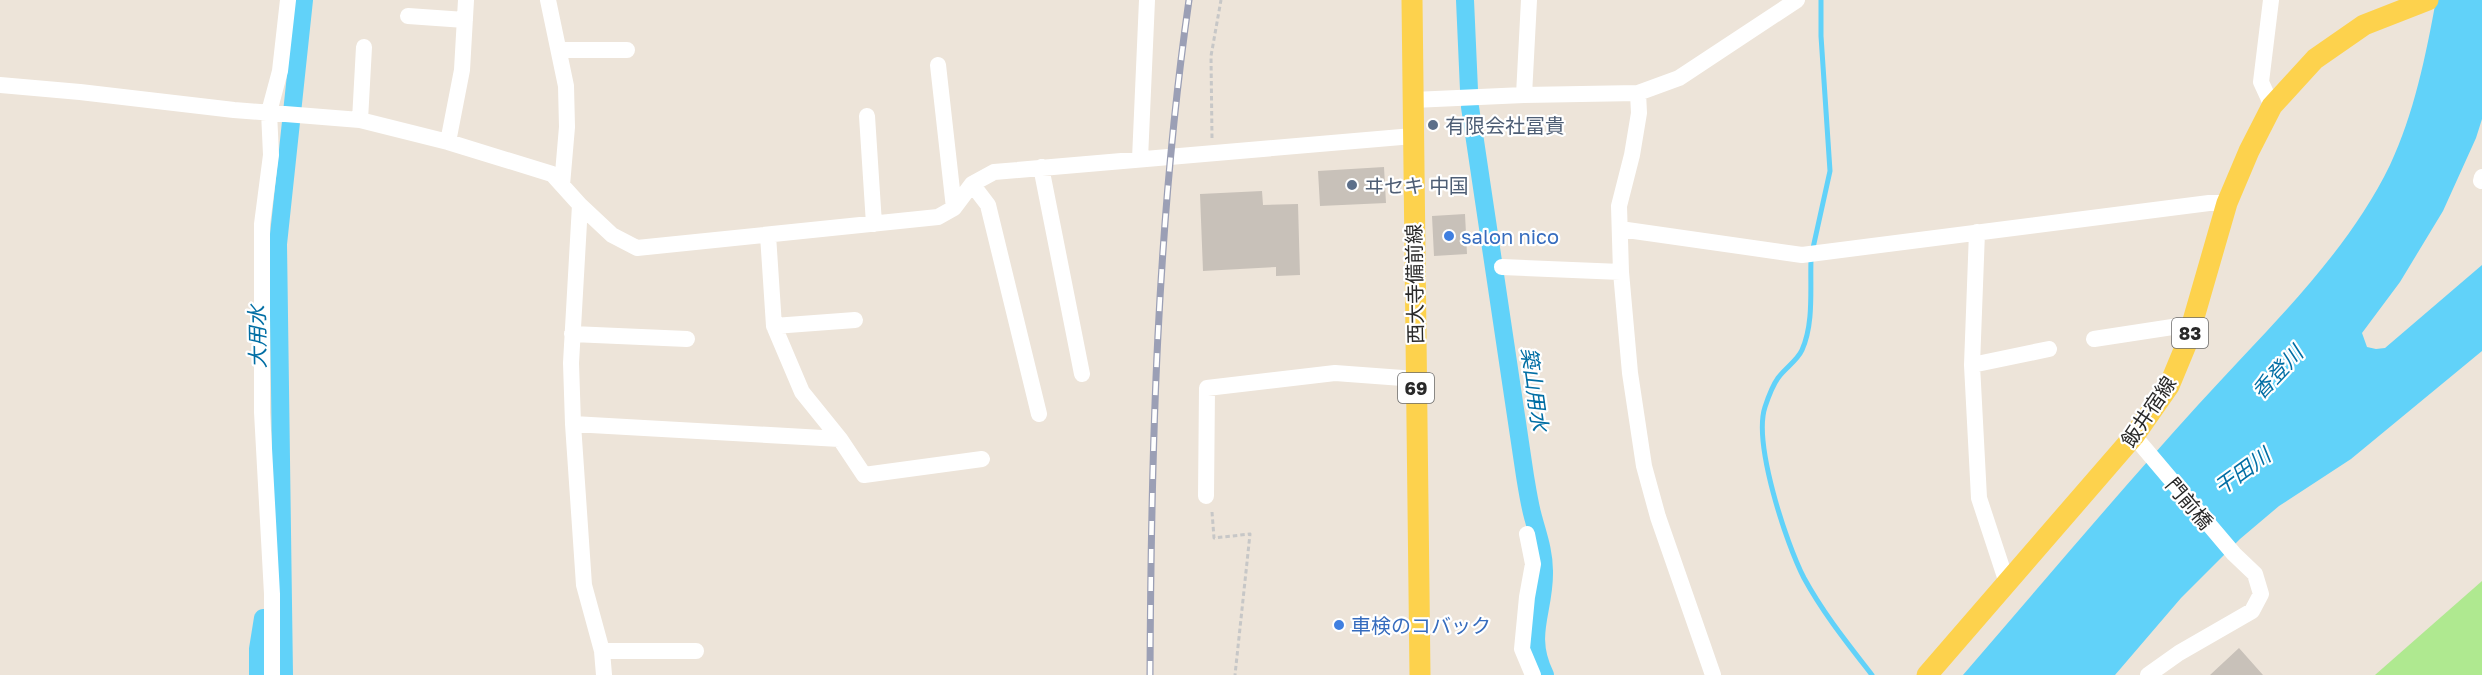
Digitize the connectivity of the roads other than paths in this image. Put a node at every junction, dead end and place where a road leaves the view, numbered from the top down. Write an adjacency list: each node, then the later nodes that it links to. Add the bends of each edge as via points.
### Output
1 (288, 0): 21 (street)
2 (466, 0): 11 (street)
3 (548, 0): 13 (street)
4 (1148, 0): 26 (street)
5 (1412, 0): 19 (main road, 西大寺備前線 / 69)
6 (1529, 0): 18 (street)
7 (1797, 0): 17 (street, via 1679,78)
8 (2271, 0): 20 (street, via 2261,82)
9 (2428, 0): 20 (main road, 飯井宿線 / 83, via 2364,26 2315,59)
10 (408, 16): 11 (street)
11 (465, 20): 25 (street, via 462,70)
12 (364, 47): 23 (street)
13 (559, 50): 14 (street); 29 (street, via 566,86 567,127)
14 (627, 50)
15 (938, 65): 32 (street)
16 (0, 85): 21 (street)
17 (1638, 93): 18 (street); 34 (street, via 1632,155 1619,206)
18 (1524, 95): 19 (street)
19 (1413, 100): 24 (main road, 西大寺備前線 / 69)
20 (2272, 106): 30 (main road, 飯井宿線 / 83)
21 (273, 112): 23 (street); 59 (street, via 262,224 262,412 272,594)
22 (867, 116): 33 (street)
23 (360, 120): 25 (street)
24 (1413, 136): 26 (street); 48 (main road, 西大寺備前線 / 69)
25 (448, 142): 29 (street, via 552,174)
26 (1140, 159): 27 (street)
27 (1041, 167): 28 (street, via 994,172); 47 (street)
28 (972, 184): 32 (street); 49 (street, via 988,205)
29 (562, 185): 31 (street)
30 (2228, 203): 35 (street); 40 (main road, 飯井宿線 / 83)
31 (580, 205): 36 (street, via 612,235 636,248); 42 (street)
32 (954, 208): 33 (street, via 938,217)
33 (874, 224): 36 (street)
34 (1620, 229): 35 (street, via 1802,255); 38 (street)
35 (1977, 232): 46 (street)
36 (768, 236): 41 (street)
37 (1502, 267): 38 (street)
38 (1621, 272): 63 (street, via 1644,466)
39 (855, 320): 41 (street)
40 (2192, 324): 44 (street); 52 (main road, 飯井宿線 / 83, via 2169,386)
41 (774, 326): 51 (street, via 802,392)
42 (572, 334): 43 (street); 50 (street)
43 (687, 339)
44 (2094, 339)
45 (2049, 350): 46 (street)
46 (1972, 365): 56 (street, via 1979,498)
47 (1082, 374)
48 (1416, 379): 54 (street, via 1335,373 1207,388); 61 (main road, 西大寺備前線 / 69)
49 (1039, 414)
50 (573, 424): 51 (street); 57 (street, via 584,585)
51 (840, 439): 53 (street, via 864,475)
52 (2140, 444): 56 (main road, 飯井宿線 / 83); 65 (street, 門前橋, via 2255,574 2260,594 2252,611)
53 (982, 459)
54 (1206, 496)
55 (1527, 534): 62 (street, via 1533,564 1522,649)
56 (2007, 583): 64 (main road, 飯井宿線 / 83)
57 (602, 651): 58 (street); 60 (street)
58 (696, 651)
59 (272, 675)
60 (603, 675)
61 (1420, 675)
62 (1533, 675)
63 (1713, 675)
64 (1927, 675)
65 (2148, 675)

